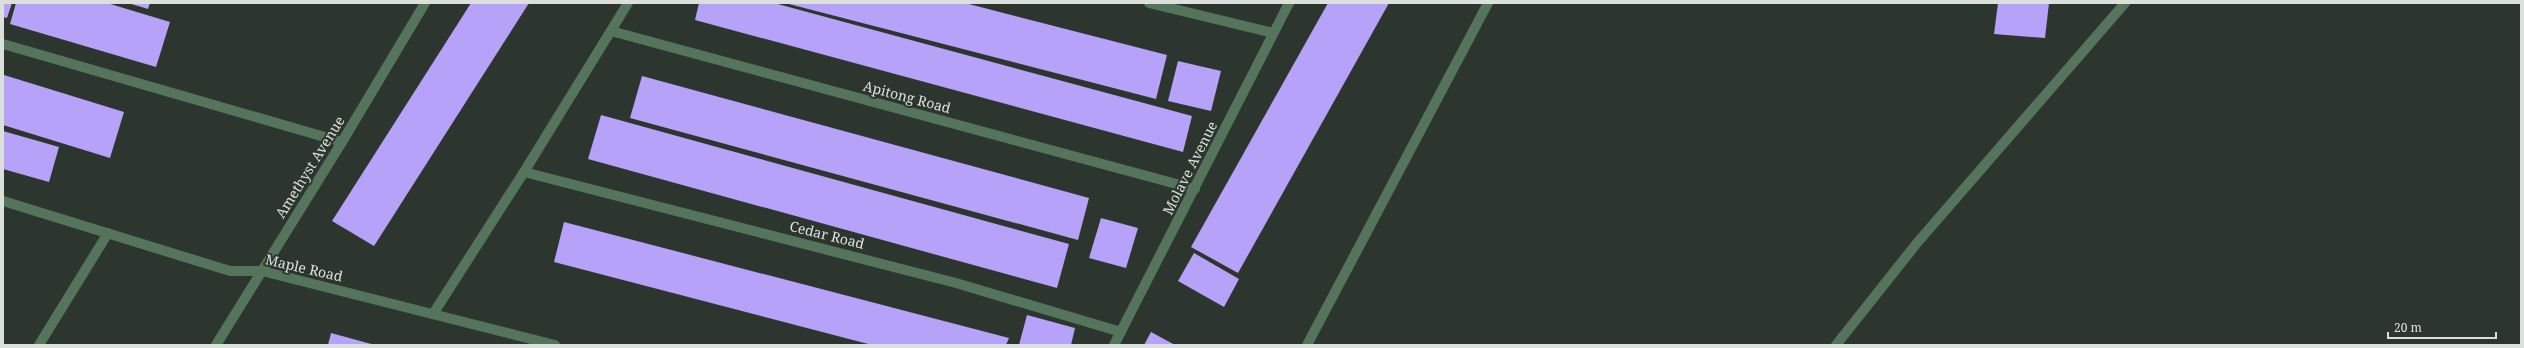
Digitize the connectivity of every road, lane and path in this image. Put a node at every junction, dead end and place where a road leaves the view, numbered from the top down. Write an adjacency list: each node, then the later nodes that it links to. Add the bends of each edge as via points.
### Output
1 (425, 3): 10 (street, Amethyst Avenue)
2 (628, 3): 7 (street)
3 (1149, 3): 8 (street)
4 (1289, 3): 8 (street, Molave Avenue)
5 (1488, 3): 22 (street)
6 (2125, 3): 23 (street, via 1917,243)
7 (611, 31): 11 (street); 12 (street, Apitong Road)
8 (1273, 33): 12 (street, Molave Avenue)
9 (3, 44): 10 (street)
10 (342, 142): 15 (street, Amethyst Avenue)
11 (524, 172): 16 (street); 17 (street, Cedar Road, via 956,282)
12 (1195, 190): 17 (street, Molave Avenue)
13 (3, 201): 14 (street, Maple Road)
14 (108, 233): 15 (street, Maple Road, via 230,271); 18 (street)
15 (262, 271): 16 (street, Maple Road); 19 (street, Amethyst Avenue)
16 (433, 314): 20 (street, Maple Road)
17 (1121, 332): 21 (street, Molave Avenue)
18 (39, 345)
19 (216, 345)
20 (555, 345)
21 (1114, 345)
22 (1307, 345)
23 (1836, 345)

